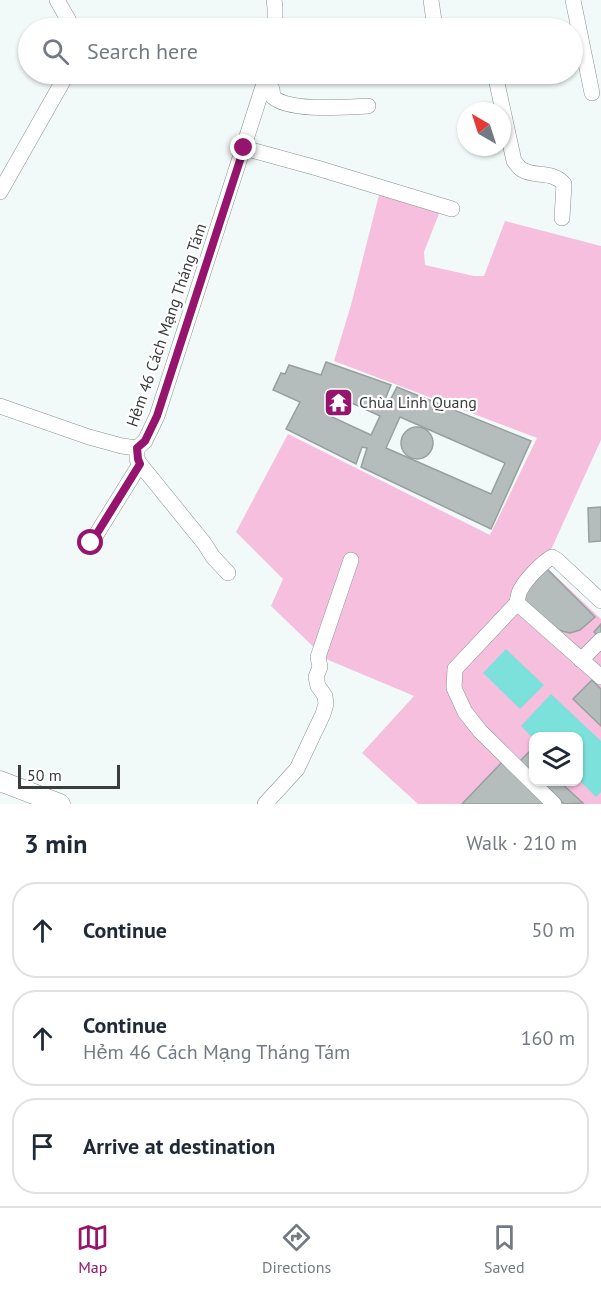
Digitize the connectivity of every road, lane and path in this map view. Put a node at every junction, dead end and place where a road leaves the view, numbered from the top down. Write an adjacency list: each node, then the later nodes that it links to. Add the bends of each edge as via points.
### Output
1 (57, 0): 5 (street)
2 (274, 0): 6 (street)
3 (431, 0): 7 (street)
4 (573, 0): 8 (street)
5 (67, 18)
6 (275, 18)
7 (434, 18)
8 (577, 18)
9 (583, 49): 14 (street)
10 (61, 84): 17 (street)
11 (264, 84): 16 (street, Hẻm 46 Cách Mạng Tháng Tám)
12 (270, 84): 15 (street, via 278,101 312,108)
13 (497, 84): 19 (street, via 514,161 521,169 561,180)
14 (592, 93)
15 (368, 106)
16 (244, 148): 18 (street); 21 (street, Hẻm 46 Cách Mạng Tháng Tám, via 157,416 145,441)
17 (0, 192)
18 (452, 209)
19 (562, 218)
20 (0, 406): 21 (street, Hẻm 46 Cách Mạng Tháng Tám, via 89,437)
21 (137, 448): 22 (street)
22 (140, 464): 23 (street); 25 (street)
23 (91, 543)
24 (351, 560): 33 (street, via 318,657 316,677 326,704 323,714 297,768)
25 (228, 573)
26 (601, 601): 27 (street, via 552,557 521,588)
27 (518, 603): 29 (street); 34 (street, via 455,669 454,688 480,731)
28 (601, 640): 29 (street)
29 (581, 660): 30 (street)
30 (601, 677)
31 (0, 781): 32 (main road)
32 (60, 804)
33 (266, 804)
34 (554, 804)

